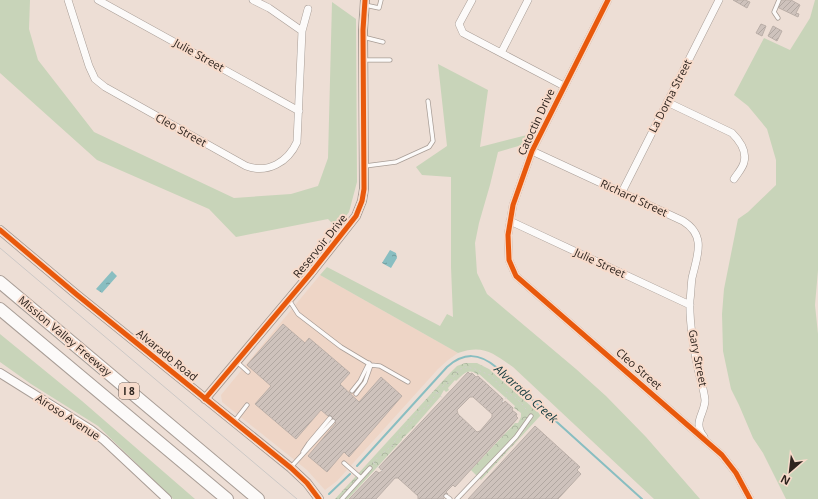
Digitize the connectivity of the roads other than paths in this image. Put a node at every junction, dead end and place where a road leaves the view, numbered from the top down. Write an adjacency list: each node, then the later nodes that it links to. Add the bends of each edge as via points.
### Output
1 (68, 0): 22 (street, Cleo Street, via 95,79 108,90 246,166 259,169 272,167 287,157 297,142)
2 (98, 0): 22 (street, Julie Street)
3 (253, 0): 13 (street)
4 (381, 0): 10 (lane, via 379,8)
5 (472, 0): 16 (street, via 459,24 463,33)
6 (528, 0): 16 (street)
7 (608, 0): 19 (street, Catoctin Drive)
8 (719, 0): 21 (street, La Dorna Street)
9 (779, 0): 12 (lane, via 774,12)
10 (365, 3): 14 (street, Reservoir Drive)
11 (308, 10): 13 (street)
12 (778, 18)
13 (302, 31): 22 (street)
14 (363, 36): 15 (lane); 17 (street, Reservoir Drive)
15 (383, 42)
16 (501, 53): 19 (street)
17 (363, 60): 18 (lane); 24 (street, Reservoir Drive)
18 (390, 60)
19 (564, 86): 23 (street, Catoctin Drive)
20 (428, 101): 24 (lane, via 433,141 428,147 396,162)
21 (667, 102): 25 (street, via 732,133 740,140 744,162); 26 (street, La Dorna Street)
22 (299, 111)
23 (532, 151): 26 (street, Richard Street); 27 (street, Catoctin Drive, via 513,205)
24 (364, 166): 32 (street, Reservoir Drive, via 362,198 356,216)
25 (734, 179)
26 (622, 192): 30 (street, Richard Street, via 690,226 696,234 699,246)
27 (510, 222): 29 (street, Catoctin Drive); 33 (street, Julie Street)
28 (0, 230): 42 (street, Alvarado Road)
29 (509, 260): 48 (street, Cleo Street, via 516,276)
30 (694, 272): 33 (street, Gary Street)
31 (0, 282): 57 (highway, Mission Valley Freeway / I 8)
32 (289, 300): 35 (street, Reservoir Drive); 36 (lane, via 298,314 342,348)
33 (690, 305): 48 (street, Gary Street, via 698,372 705,402 698,423)
34 (0, 308): 56 (highway, Mission Valley Freeway / I 8)
35 (237, 362): 37 (lane); 42 (street, Reservoir Drive)
36 (370, 364): 39 (lane, via 380,366); 40 (lane); 41 (lane, via 365,382)
37 (248, 372)
38 (0, 373): 55 (street, Airoso Avenue, via 91,430)
39 (408, 382)
40 (352, 391)
41 (356, 394)
42 (206, 399): 47 (street, Alvarado Road)
43 (247, 405): 47 (lane)
44 (530, 416): 61 (lane, via 516,437)
45 (330, 418): 49 (lane)
46 (333, 421): 49 (lane)
47 (234, 422): 51 (street, Alvarado Road)
48 (707, 441): 62 (street, Cleo Street, via 736,473)
49 (300, 456): 51 (lane)
50 (344, 462): 53 (lane)
51 (291, 468): 58 (street, Alvarado Road)
52 (370, 468): 53 (lane)
53 (362, 478): 59 (lane)
54 (446, 496): 60 (lane)
55 (167, 499)
56 (227, 499)
57 (258, 499)
58 (319, 499)
59 (342, 499)
60 (450, 499)
61 (457, 499)
62 (750, 499)

